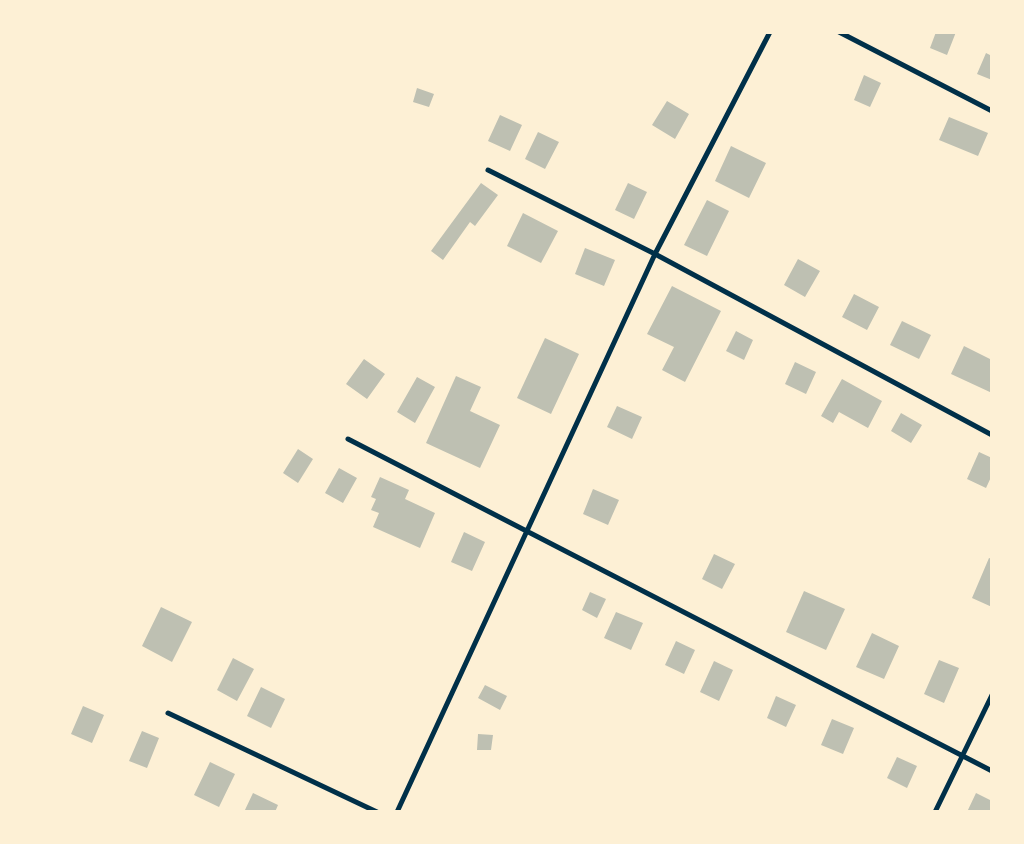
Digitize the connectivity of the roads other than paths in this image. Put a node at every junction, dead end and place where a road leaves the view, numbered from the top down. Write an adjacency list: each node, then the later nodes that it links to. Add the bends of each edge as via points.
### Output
1 (770, 32): 5 (street)
2 (839, 32): 3 (street)
3 (992, 111)
4 (488, 170): 5 (street)
5 (655, 254): 6 (street); 8 (street)
6 (992, 435)
7 (348, 439): 8 (street)
8 (526, 530): 11 (street); 14 (street)
9 (992, 695): 11 (street)
10 (168, 713): 13 (street)
11 (961, 755): 12 (street); 15 (street)
12 (992, 771)
13 (377, 812)
14 (397, 812)
15 (935, 812)

